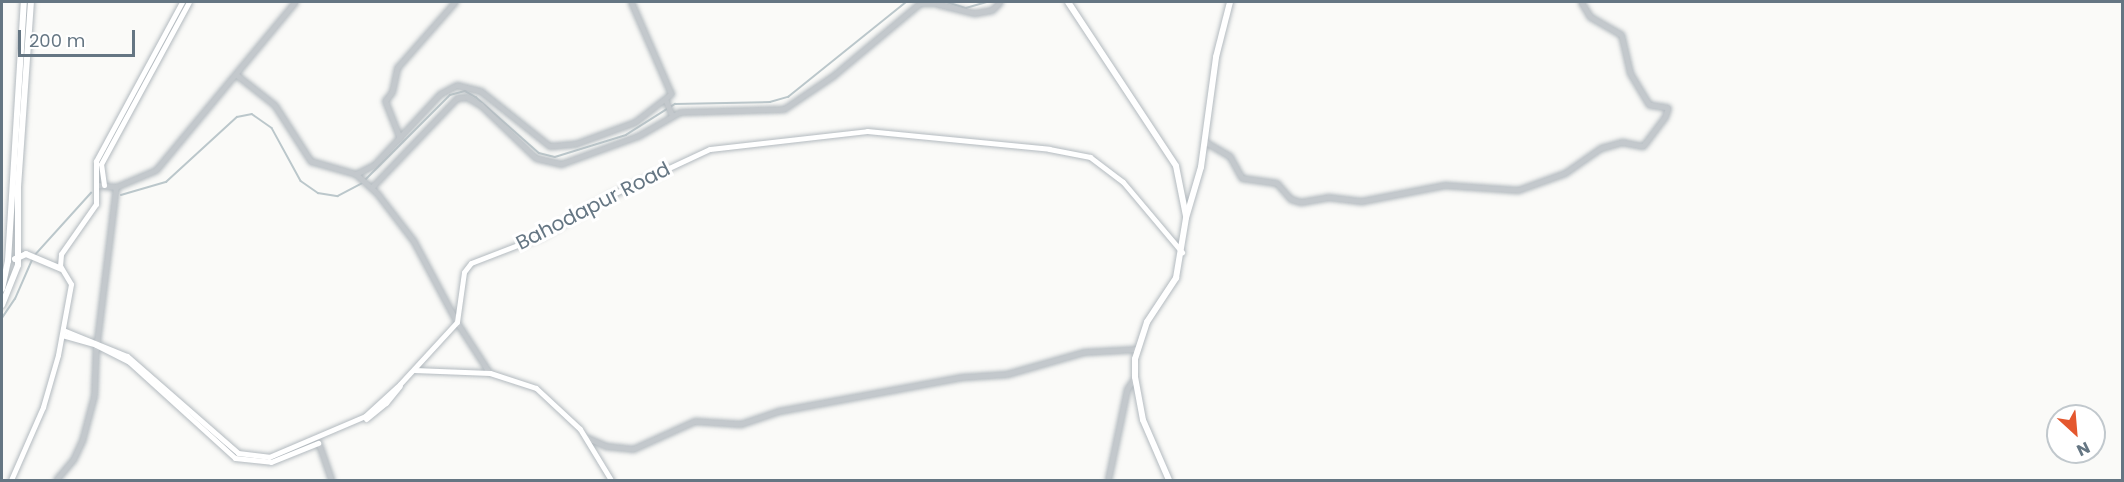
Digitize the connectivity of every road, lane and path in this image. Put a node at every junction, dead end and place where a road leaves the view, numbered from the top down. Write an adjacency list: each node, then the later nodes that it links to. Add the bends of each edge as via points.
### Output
1 (24, 2): 23 (main road)
2 (31, 2): 23 (main road)
3 (182, 2): 18 (main road, via 96,161)
4 (189, 2): 18 (main road, via 101,164)
5 (295, 2): 12 (street)
6 (454, 2): 15 (street, via 397,68 393,92 385,101)
7 (631, 2): 13 (street, via 664,71 671,92)
8 (1000, 2): 14 (street, via 992,10 975,13 938,4 915,6 833,76 784,109)
9 (1068, 2): 21 (main road, via 1176,166)
10 (1230, 2): 16 (main road, via 1216,57)
11 (1581, 2): 16 (street, via 1590,17 1622,35 1630,73 1647,104 1668,108 1642,146 1622,142 1601,148 1565,173 1518,190 1445,186 1362,201 1328,197 1301,202 1291,199 1277,183 1242,178 1230,156)
12 (237, 75): 17 (street, via 275,105 311,161); 20 (street, via 156,170)
13 (667, 101): 14 (street); 15 (street, via 626,127 575,144 550,146 481,91 463,84 440,94)
14 (672, 113): 19 (street, via 620,144 554,164 531,154 481,105 462,96 452,101)
15 (399, 139): 17 (street)
16 (1204, 141): 21 (main road)
17 (358, 175): 19 (street)
18 (101, 185): 20 (street); 24 (main road, via 96,204 61,254)
19 (371, 186): 29 (street, via 414,241)
20 (116, 187): 31 (street)
21 (1186, 218): 22 (main road)
22 (1182, 252): 29 (main road, Bahodapur Road, via 1123,182 1090,157 903,132 835,133 710,149 609,196 541,236 471,263 464,272); 32 (main road, via 1175,282 1148,322)
23 (15, 260): 24 (main road, via 26,254); 25 (main road); 26 (main road)
24 (61, 269): 30 (main road, via 71,284)
25 (6, 270): 26 (main road); 27 (main road)
26 (17, 271): 28 (main road)
27 (2, 289)
28 (2, 305)
29 (457, 322): 33 (main road); 34 (street)
30 (62, 333): 31 (main road); 39 (main road, via 43,407)
31 (97, 343): 36 (main road, via 127,356 225,443 249,457 269,457 324,437 365,416); 38 (main road, via 128,361 235,458 270,462); 40 (street, via 92,406 77,453)
32 (1138, 349): 35 (main road); 37 (street, via 1091,350 1007,374 963,377 779,411 741,424 695,421 633,449 606,446)
33 (414, 370): 34 (main road); 36 (main road)
34 (490, 373): 37 (main road, via 536,388 553,400)
35 (1135, 377): 43 (street, via 1127,389); 44 (main road, via 1150,442)
36 (400, 384): 38 (main road, via 377,412)
37 (586, 437): 42 (main road)
38 (319, 443): 41 (street)
39 (11, 480)
40 (56, 480)
41 (332, 480)
42 (610, 480)
43 (1108, 480)
44 (1169, 480)

